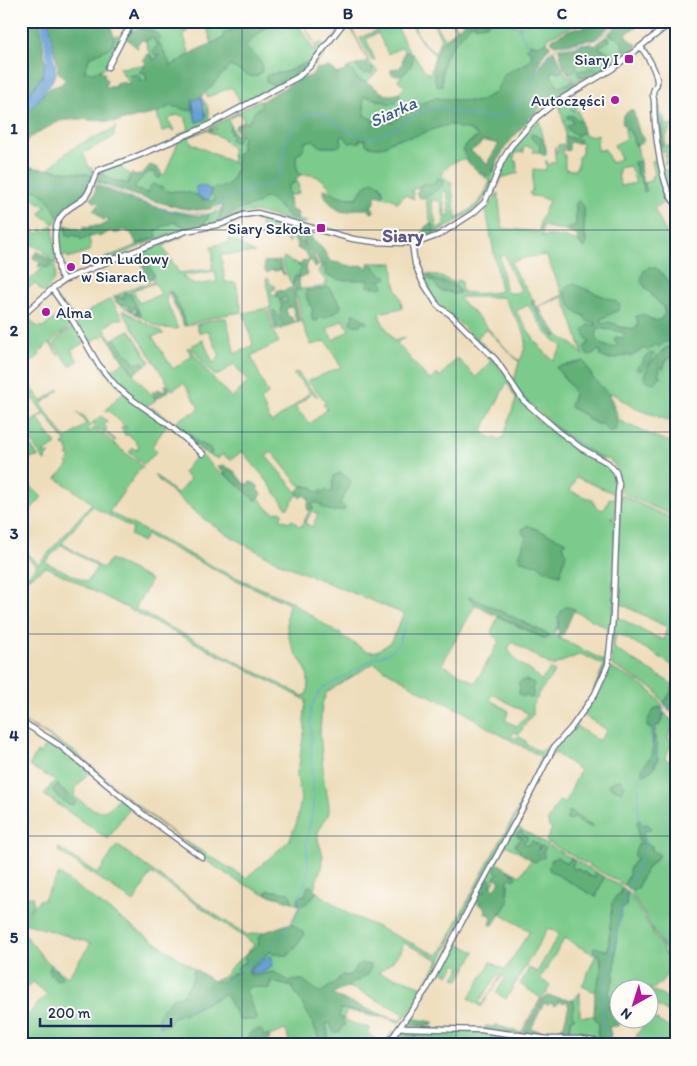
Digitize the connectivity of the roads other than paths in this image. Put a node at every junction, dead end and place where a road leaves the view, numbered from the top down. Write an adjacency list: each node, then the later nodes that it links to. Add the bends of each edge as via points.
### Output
1 (134, 21): 5 (street)
2 (345, 21): 8 (street, via 298,77 203,128 99,170 90,190 82,200 66,210 57,223 59,270)
3 (673, 21): 4 (street)
4 (640, 47): 6 (street, via 657,81 652,94 658,148 668,192); 7 (street, via 537,117 511,146 484,203 472,214 439,234)
5 (108, 67)
6 (676, 204)
7 (412, 242): 8 (street, via 353,239 256,213 186,231); 14 (street, via 422,282 438,306 496,360 523,400 581,448 608,463 616,472 619,484 608,665 595,694 554,747 428,987)
8 (64, 280): 9 (street)
9 (52, 289): 10 (street); 11 (street, via 98,364 119,390)
10 (21, 317)
11 (203, 454)
12 (21, 721): 13 (street, via 50,738 144,815)
13 (202, 857)
14 (400, 1027): 15 (street); 16 (street, via 481,1030 548,1039 580,1039)
15 (387, 1045)
16 (604, 1045)

